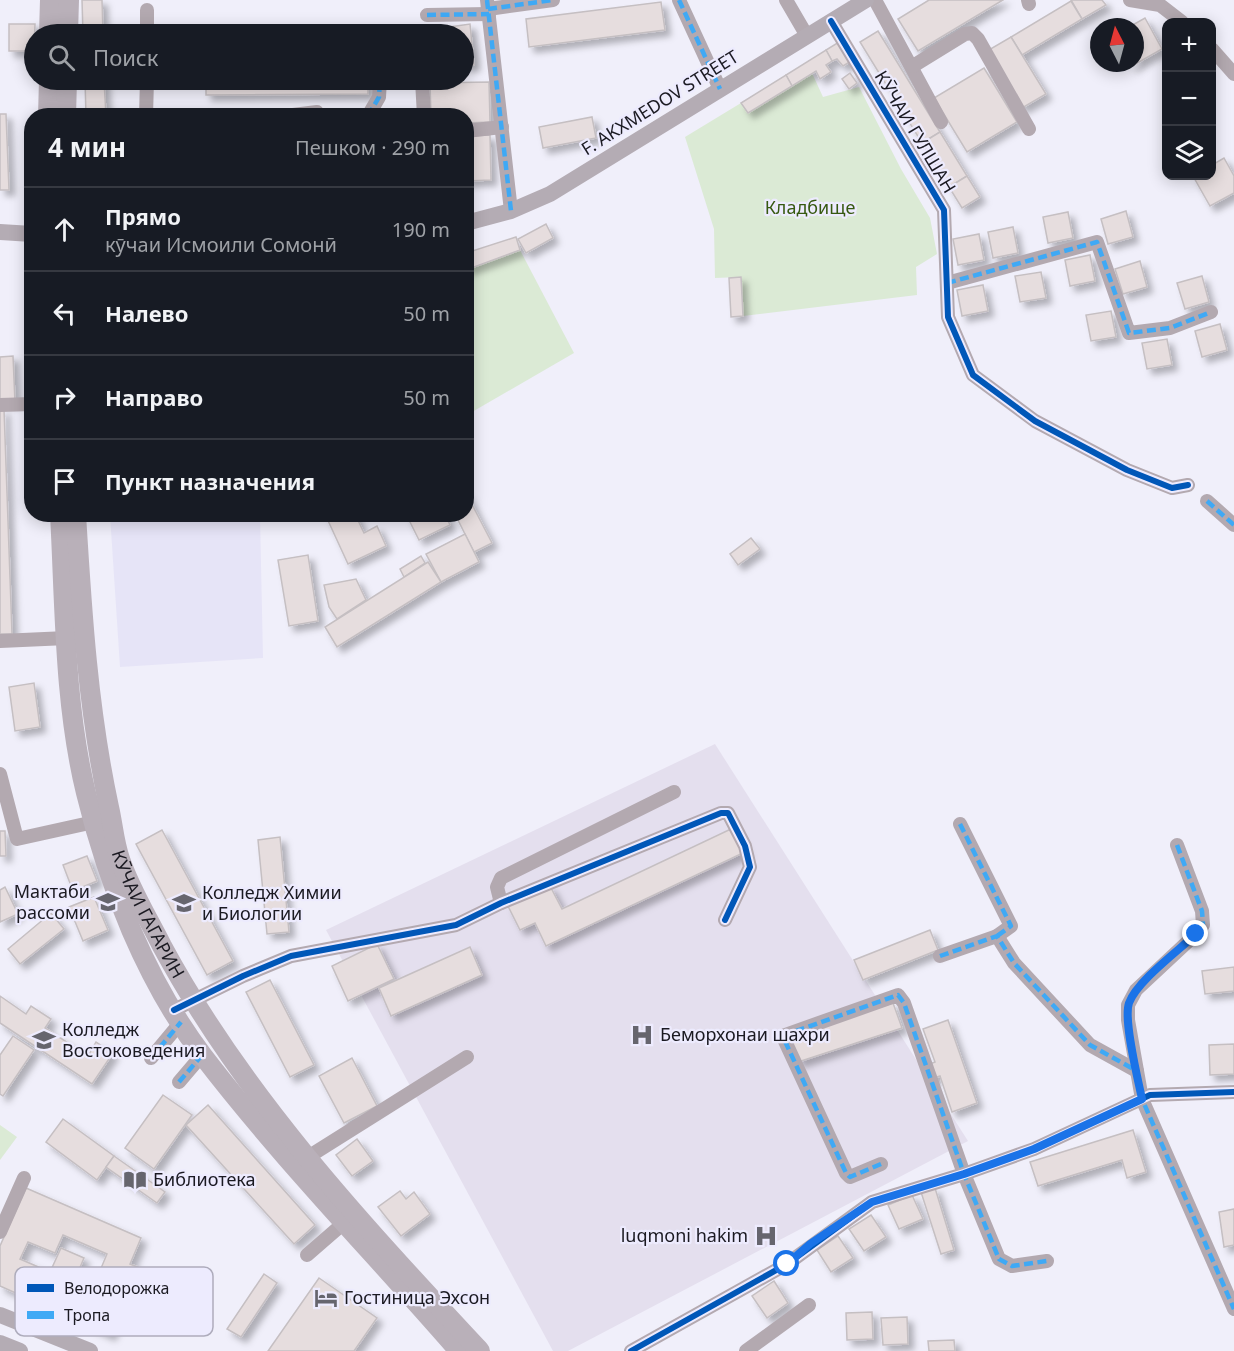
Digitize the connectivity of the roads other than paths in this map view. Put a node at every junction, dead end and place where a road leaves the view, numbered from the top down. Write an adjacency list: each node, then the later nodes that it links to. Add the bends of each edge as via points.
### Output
1 (50, 0): 14 (highway)
2 (69, 0): 15 (highway)
3 (553, 0): 9 (street)
4 (679, 0): 21 (street)
5 (786, 0): 17 (street)
6 (866, 0): 13 (main road, F. AKXMEDOV STREET)
7 (875, 0): 19 (street)
8 (1130, 0): 12 (street, via 1160,5)
9 (488, 8): 11 (street); 33 (street)
10 (147, 10): 16 (street)
11 (427, 15)
12 (1177, 18)
13 (831, 21): 17 (main road, F. AKXMEDOV STREET); 40 (street, КӮЧАИ ГУЛШАН, via 944,210)
14 (49, 24)
15 (68, 24)
16 (147, 24)
17 (807, 36): 21 (main road, F. AKXMEDOV STREET)
18 (1216, 54): 20 (street)
19 (913, 66): 32 (street); 34 (street, via 964,34 972,33)
20 (1234, 74)
21 (720, 89): 36 (main road, F. AKXMEDOV STREET, via 550,194)
22 (49, 90): 27 (highway)
23 (67, 90): 28 (highway)
24 (147, 90): 29 (street)
25 (379, 90): 30 (street)
26 (423, 90): 31 (street)
27 (48, 108)
28 (66, 108)
29 (146, 108)
30 (372, 108)
31 (424, 108)
32 (941, 122)
33 (502, 128): 35 (street); 36 (street)
34 (1029, 129)
35 (474, 130)
36 (511, 211): 37 (main road, F. AKXMEDOV STREET)
37 (474, 221)
38 (0, 232): 39 (main road)
39 (24, 234)
40 (947, 283): 41 (street, via 1097,242 1129,333 1170,328); 44 (street, КӮЧАИ ГУЛШАН, via 948,317 973,375 1035,421 1127,470 1172,488)
41 (1211, 312)
42 (24, 404): 43 (street)
43 (0, 405)
44 (1188, 485)
45 (1207, 501): 48 (street)
46 (60, 522): 49 (highway, КӮЧАИ ГАГАРИН)
47 (76, 522): 60 (highway, КӮЧАИ ГАГАРИН, via 95,744 120,859)
48 (1234, 525)
49 (67, 638): 50 (street); 53 (highway, КӮЧАИ ГАГАРИН, via 75,734)
50 (0, 641)
51 (0, 774): 53 (street, via 17,839)
52 (674, 792): 56 (street, via 501,879 497,887)
53 (93, 822): 61 (highway, КӮЧАИ ГАГАРИН, via 133,932)
54 (960, 824): 58 (street, via 1011,926)
55 (1177, 845): 65 (street, via 1202,911 1203,925 1136,990 1128,1005)
56 (501, 903): 57 (street, via 728,813 745,846 750,867); 60 (street, via 456,925 291,956)
57 (725, 920)
58 (997, 936): 59 (street); 65 (street, via 1014,963 1090,1045)
59 (940, 956)
60 (192, 1001): 61 (street); 69 (highway, КӮЧАИ ГАГАРИН, via 225,1053)
61 (178, 1016): 62 (highway, КӮЧАИ ГАГАРИН); 64 (street)
62 (202, 1055): 66 (street); 73 (highway, КӮЧАИ ГАГАРИН)
63 (467, 1057): 69 (street)
64 (151, 1058)
65 (1137, 1071): 68 (street)
66 (179, 1082)
67 (1234, 1092): 68 (street, via 1150,1095)
68 (1142, 1099): 71 (street, via 1034,1149); 78 (street)
69 (308, 1157): 86 (highway, КӮЧАИ ГАГАРИН)
70 (881, 1164): 71 (street, via 850,1177 846,1173 784,1039 785,1035 898,995)
71 (964, 1174): 76 (street, via 999,1260 1012,1266); 87 (street, via 872,1202 787,1264)
72 (24, 1178): 74 (street)
73 (345, 1222): 75 (street); 85 (highway, КӮЧАИ ГАГАРИН)
74 (0, 1232)
75 (307, 1255)
76 (1047, 1261)
77 (809, 1305): 88 (street)
78 (1234, 1310)
79 (0, 1315): 80 (main road)
80 (15, 1321)
81 (52, 1336): 84 (main road)
82 (0, 1343): 83 (main road)
83 (20, 1351)
84 (90, 1351)
85 (459, 1351)
86 (480, 1351)
87 (631, 1351)
88 (746, 1351)

